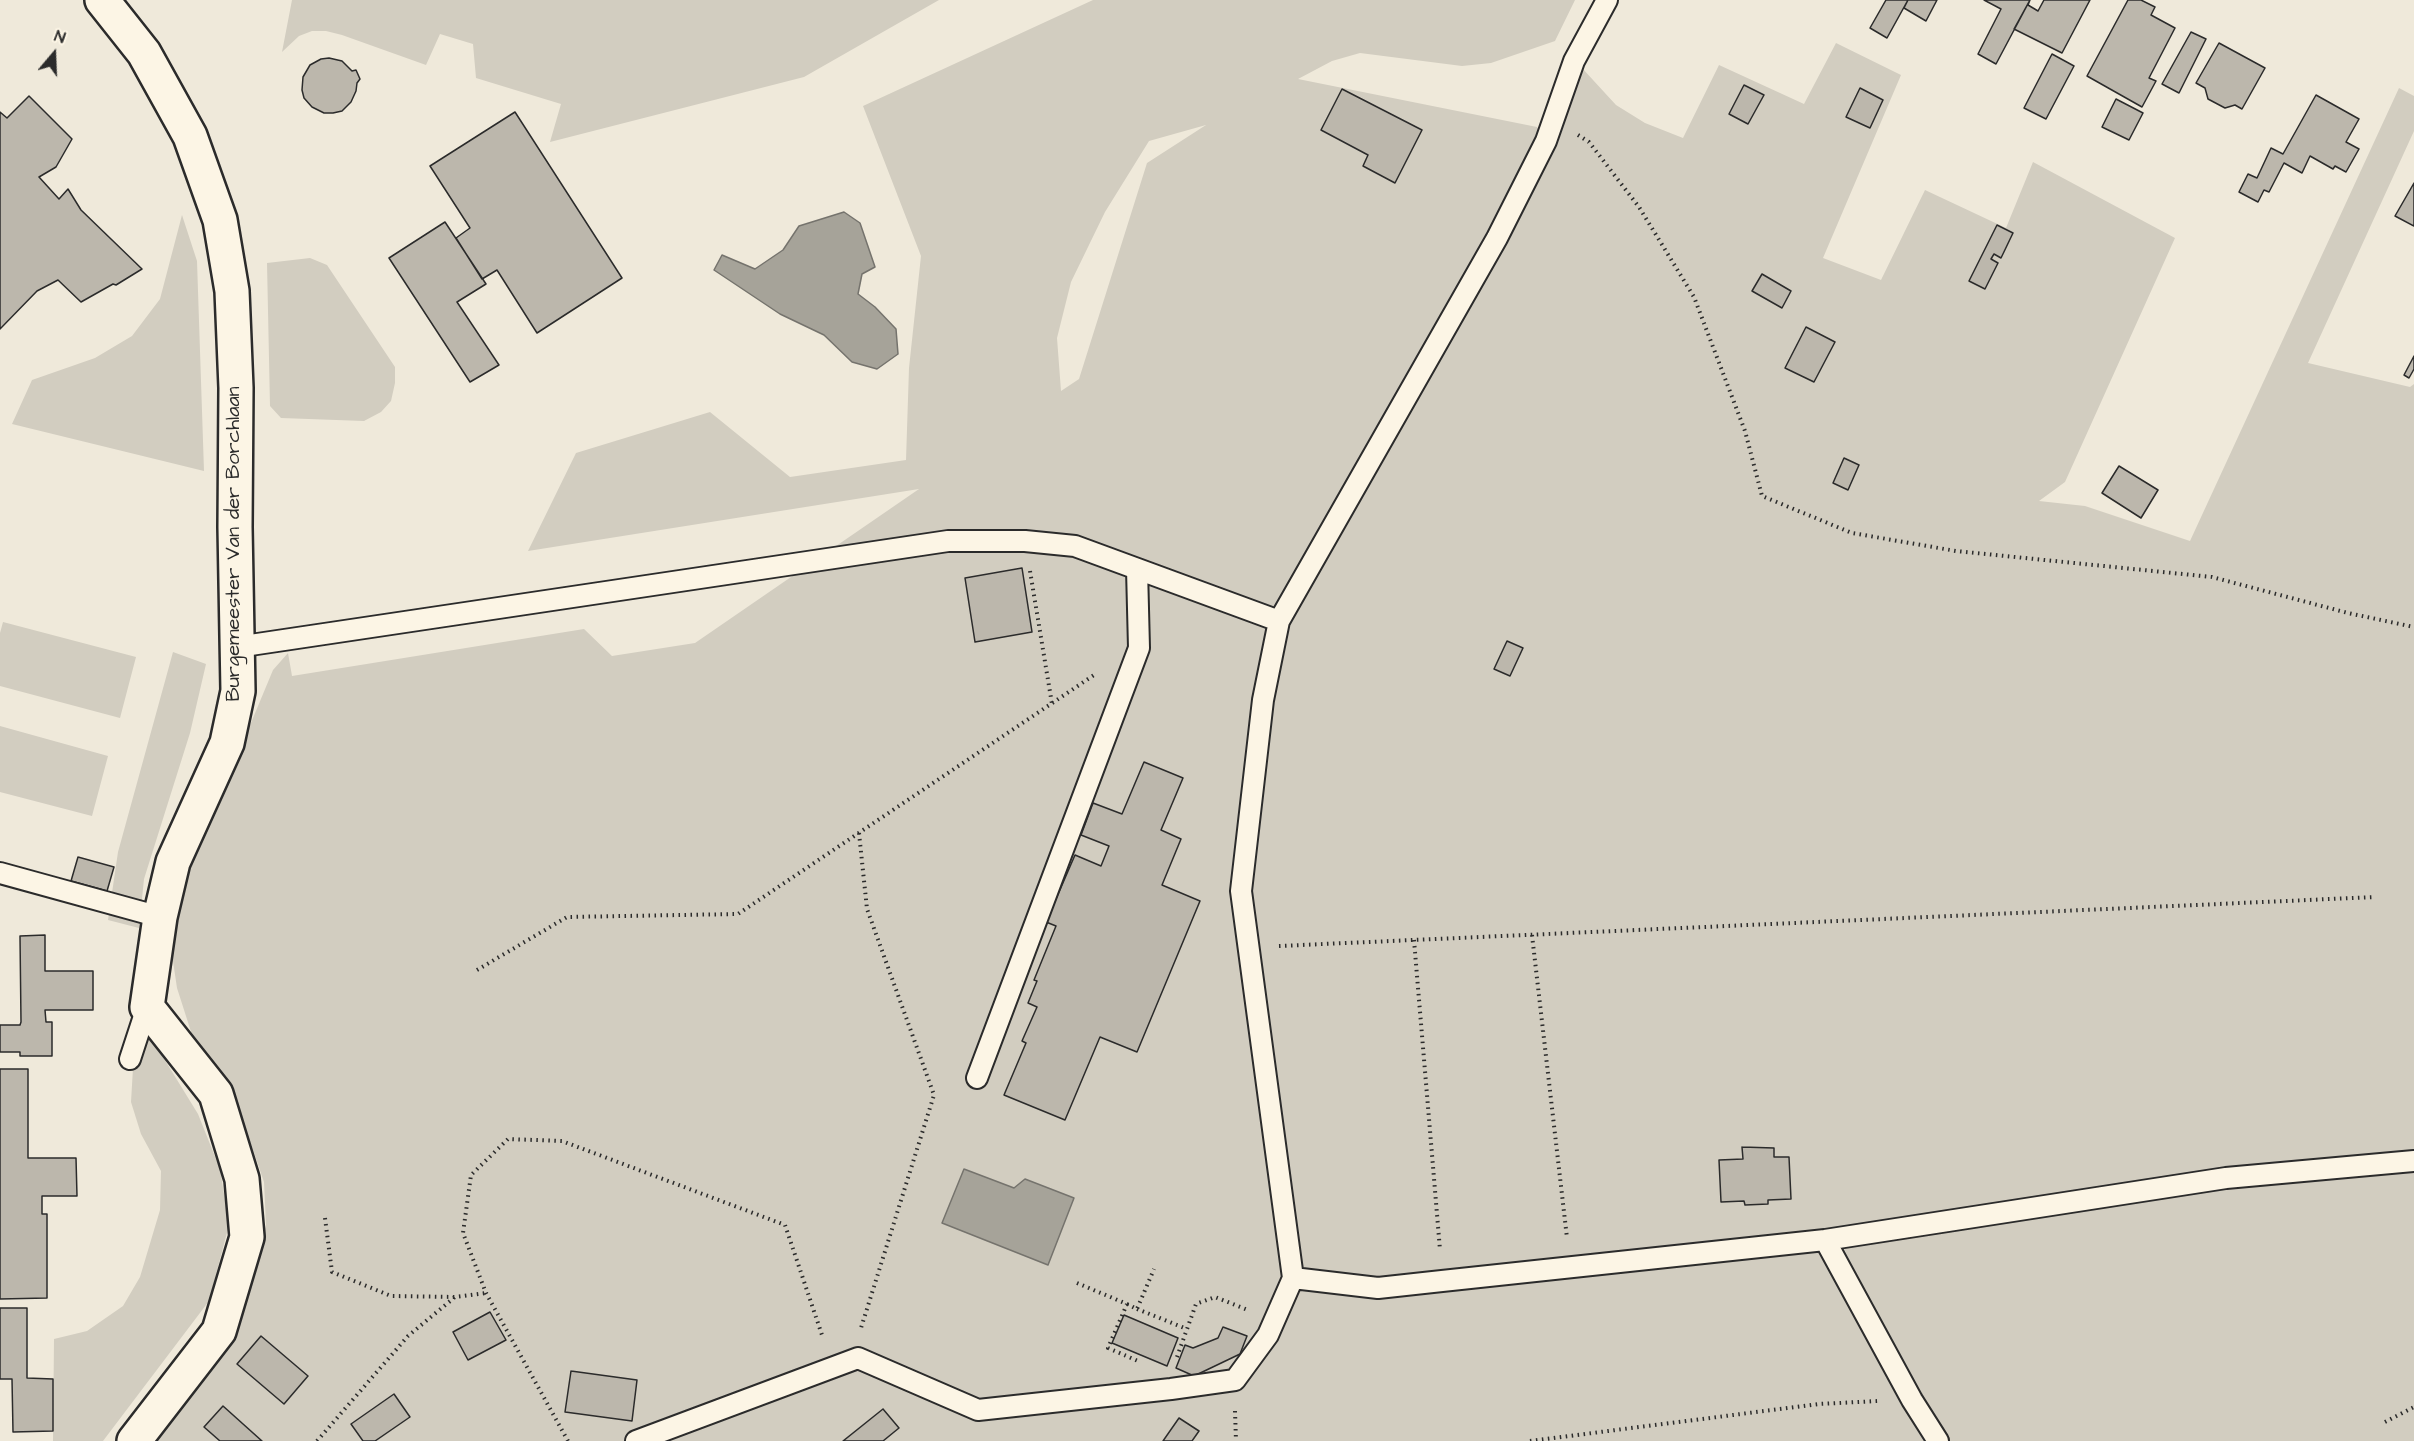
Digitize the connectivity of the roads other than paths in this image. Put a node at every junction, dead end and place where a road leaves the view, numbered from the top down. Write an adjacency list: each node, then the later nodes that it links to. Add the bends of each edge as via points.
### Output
1 (102, 0): 5 (street, Burgemeester Van der Borchlaan, via 144,53 190,136 220,220 232,291 234,334)
2 (1607, 0): 4 (lane, via 1574,61 1546,141 1497,238)
3 (1137, 569): 4 (lane); 5 (lane, via 1075,546 1025,541 948,541); 10 (lane, via 1139,648)
4 (1279, 621): 13 (lane, via 1263,700 1241,891)
5 (237, 647): 7 (street, Burgemeester Van der Borchlaan, via 238,691 227,743 173,862)
6 (0, 873): 7 (lane)
7 (159, 917): 8 (street, Burgemeester Van der Borchlaan)
8 (147, 1007): 9 (lane); 15 (street, via 216,1094 242,1179 248,1237 219,1331)
9 (130, 1059)
10 (977, 1078)
11 (2414, 1161): 12 (lane, via 2226,1178)
12 (1825, 1240): 13 (lane, via 1378,1288); 16 (lane)
13 (1293, 1278): 14 (lane, via 1268,1335 1235,1380 1171,1383 978,1410 858,1358)
14 (640, 1440)
15 (134, 1441)
16 (1938, 1441)

